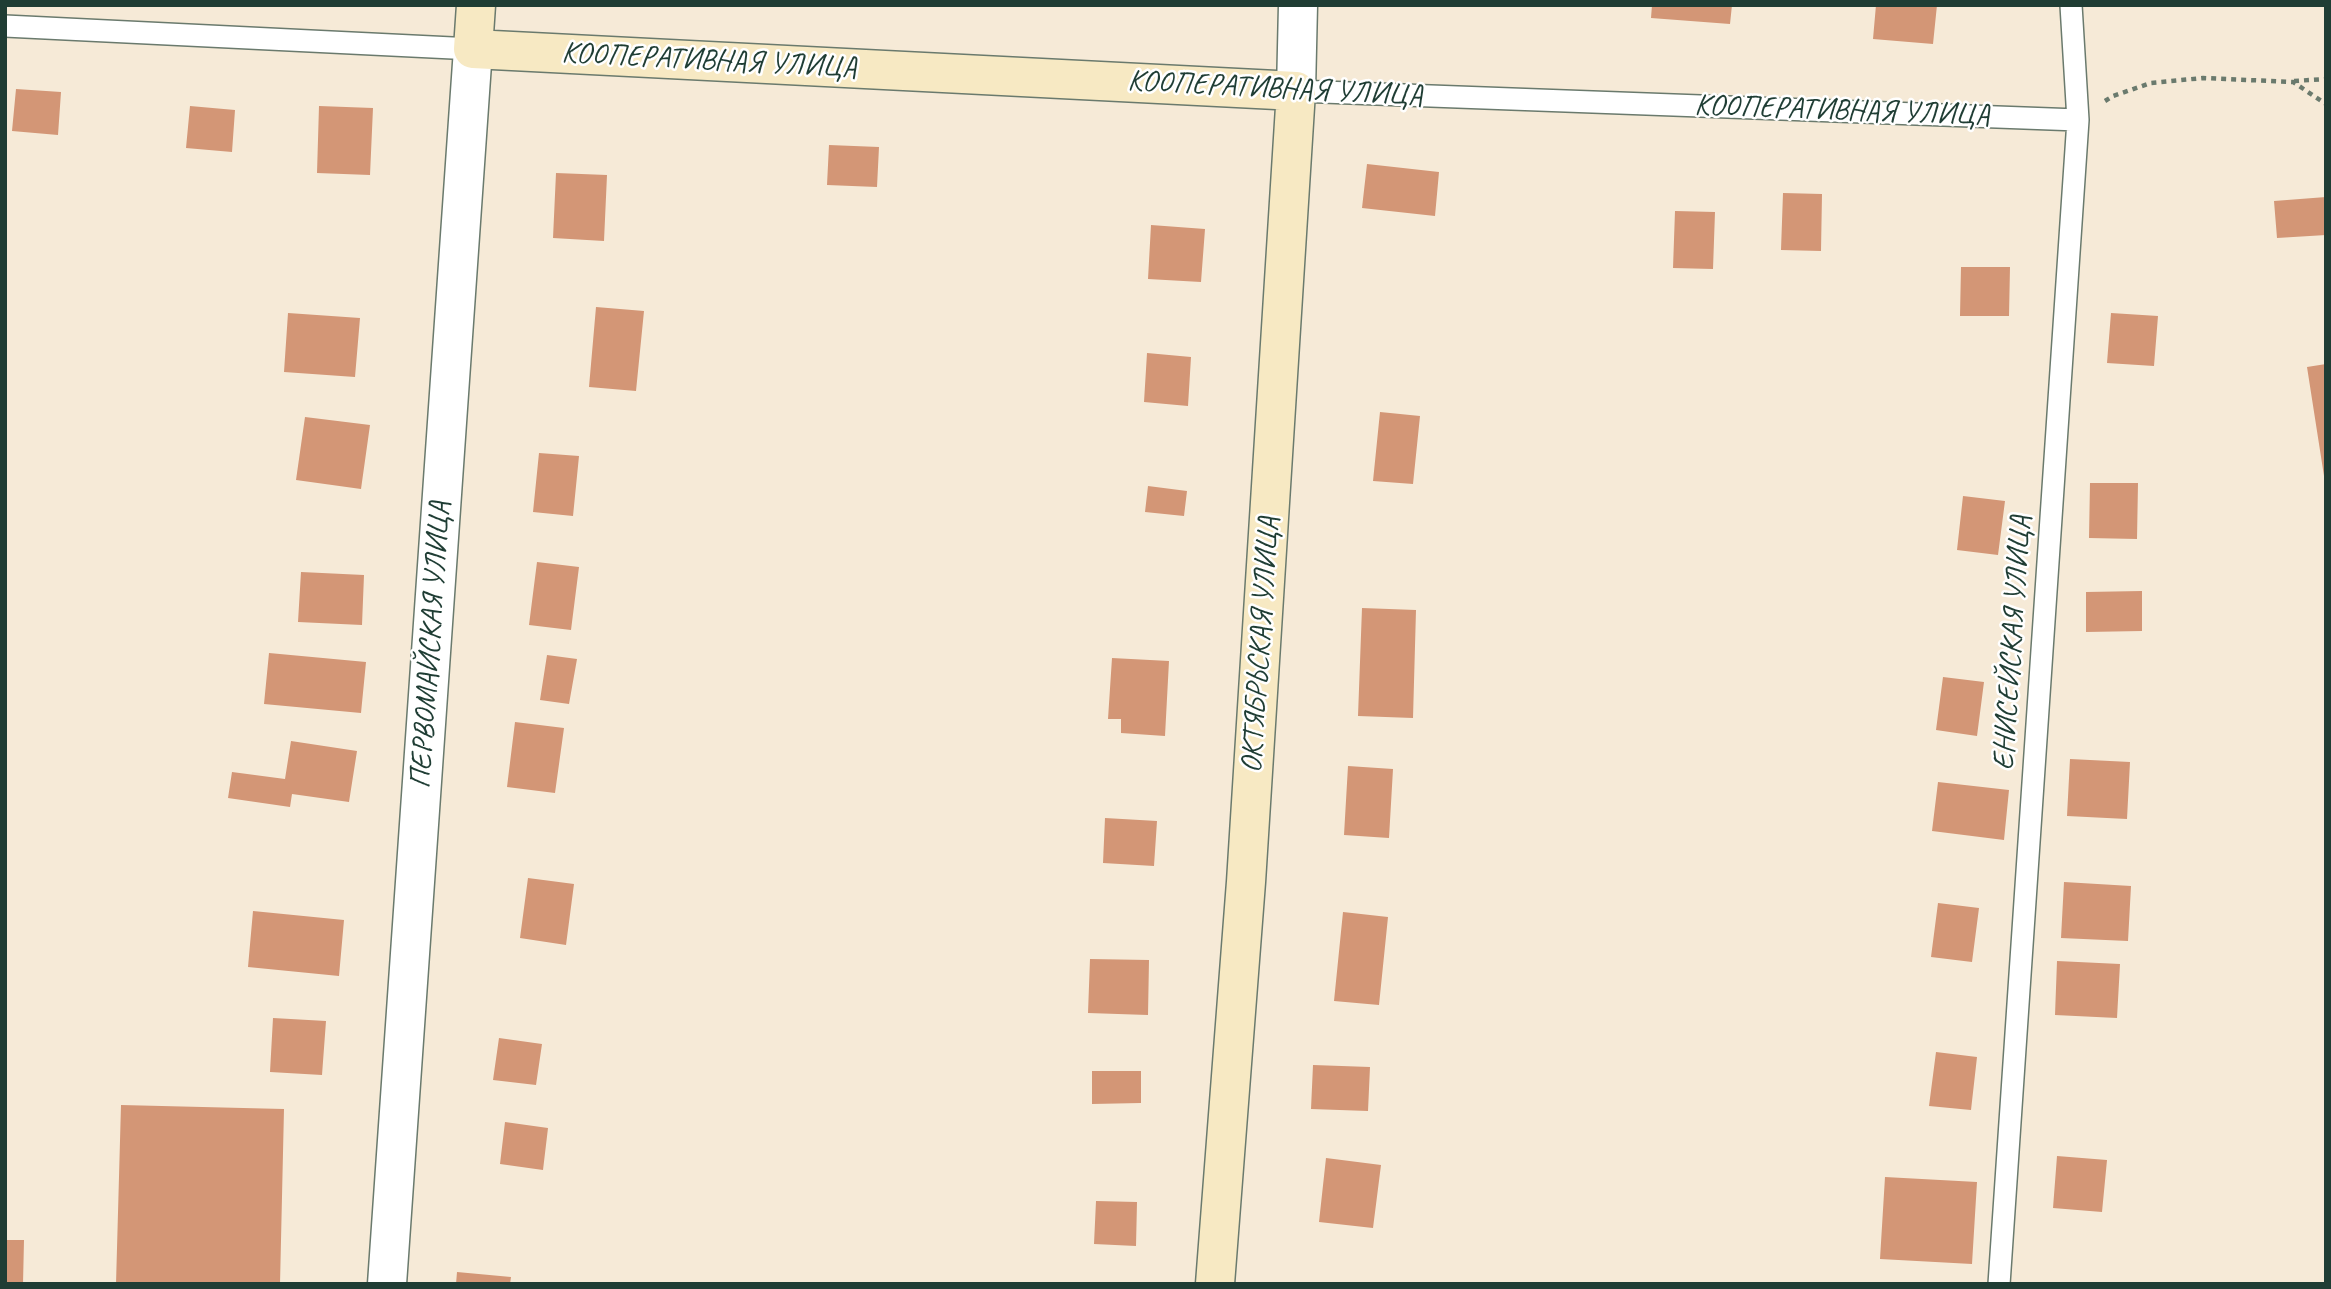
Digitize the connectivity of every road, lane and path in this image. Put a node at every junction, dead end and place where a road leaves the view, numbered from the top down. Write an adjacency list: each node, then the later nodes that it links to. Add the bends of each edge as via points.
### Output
1 (475, 5): 5 (main road, ПЕРВОМАЙСКАЯ УЛИЦА)
2 (1298, 5): 8 (street, ОКТЯБРЬСКАЯ УЛИЦА)
3 (2071, 5): 10 (lane, ЕНИСЕЙСКАЯ УЛИЦА)
4 (5, 26): 5 (lane)
5 (473, 49): 8 (main road, КООПЕРАТИВНАЯ УЛИЦА); 11 (street, ПЕРВОМАЙСКАЯ УЛИЦА)
6 (2326, 79): 7 (path)
7 (2293, 82): 9 (path); 10 (path, via 2203,78 2151,83 2113,96)
8 (1296, 91): 10 (lane, КООПЕРАТИВНАЯ УЛИЦА); 12 (main road, ОКТЯБРЬСКАЯ УЛИЦА, via 1246,882)
9 (2326, 104)
10 (2078, 120): 13 (lane, ЕНИСЕЙСКАЯ УЛИЦА)
11 (387, 1284)
12 (1215, 1284)
13 (1999, 1284)

